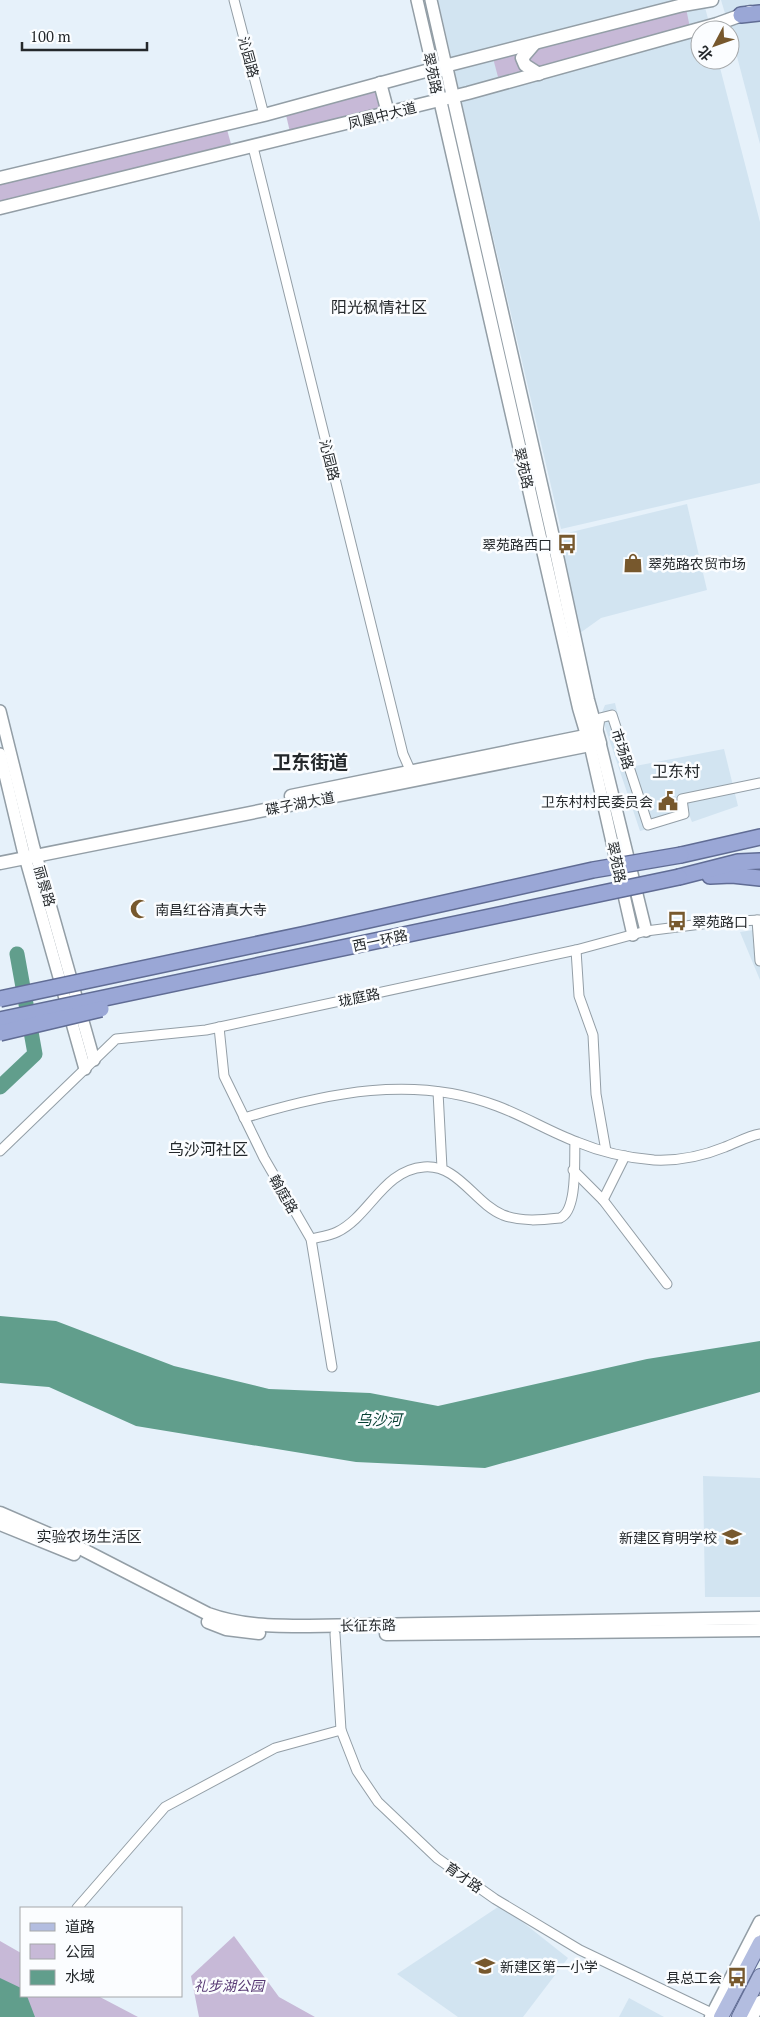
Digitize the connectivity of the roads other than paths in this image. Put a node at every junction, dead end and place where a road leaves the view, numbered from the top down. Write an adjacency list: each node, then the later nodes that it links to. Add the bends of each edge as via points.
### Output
1 (234, 0): 16 (street, 沁园路)
2 (418, 0): 10 (street, 翠苑路)
3 (431, 0): 9 (street, 翠苑路)
4 (712, 0): 8 (main road)
5 (760, 9): 7 (main road, 凤凰中大道)
6 (760, 13): 7 (highway)
7 (741, 16): 11 (main road, 凤凰中大道)
8 (534, 44): 9 (main road); 11 (main road, via 522,58 525,66)
9 (446, 66): 10 (main road); 13 (main road, 翠苑路)
10 (433, 69): 12 (main road); 14 (main road, 翠苑路)
11 (539, 74): 13 (main road, 凤凰中大道)
12 (380, 84): 15 (main road); 16 (main road)
13 (452, 97): 14 (main road, 凤凰中大道); 21 (main road, 翠苑路, via 551,528)
14 (439, 100): 15 (main road, 凤凰中大道); 21 (main road, 翠苑路)
15 (388, 113): 17 (main road, 凤凰中大道)
16 (264, 115): 18 (main road)
17 (253, 147): 19 (main road, 凤凰中大道); 23 (street, 沁园路, via 403,754)
18 (0, 178)
19 (0, 208)
20 (0, 711): 27 (street, 丽景路)
21 (594, 740): 23 (main road, 碟子湖大道); 24 (street, 市场路, via 600,718 612,715 648,825 684,814 682,799); 27 (main road, 碟子湖大道); 35 (street, 翠苑路); 36 (street, 翠苑路)
22 (0, 754): 27 (street, 丽景路)
23 (411, 772): 27 (main road, 碟子湖大道)
24 (760, 783)
25 (760, 837): 29 (highway)
26 (760, 844): 29 (highway, 西一环路)
27 (29, 853): 28 (main road, 碟子湖大道); 31 (main road, 碟子湖大道); 44 (street, 丽景路); 45 (street, 丽景路)
28 (0, 854)
29 (681, 855): 40 (highway, 西一环路, bridge, via 593,870)
30 (760, 861): 32 (highway, 西一环路, via 738,862)
31 (0, 863)
32 (679, 877): 33 (highway, via 732,875); 39 (highway, 西一环路, bridge)
33 (760, 878)
34 (759, 920): 35 (street, 珑庭路); 38 (street)
35 (646, 931): 36 (street, 珑庭路)
36 (632, 935): 37 (street, 珑庭路)
37 (576, 950): 42 (street, 珑庭路); 51 (street, via 579,996 593,1036 596,1094)
38 (760, 961)
39 (209, 976): 41 (highway, 西一环路, bridge); 43 (highway, bridge, via 135,1001)
40 (0, 999)
41 (0, 1020)
42 (219, 1027): 44 (street, 珑庭路, via 116,1039); 47 (street, 翰庭路, via 224,1076)
43 (0, 1033)
44 (94, 1060): 45 (street, 珑庭路)
45 (85, 1069): 50 (street, 珑庭路)
46 (438, 1092): 47 (street, via 360,1090 320,1097); 49 (street, via 494,1105); 53 (street)
47 (244, 1118): 56 (street, 翰庭路)
48 (758, 1133): 52 (street, via 690,1158 656,1160)
49 (575, 1142): 51 (street); 54 (street)
50 (0, 1151)
51 (606, 1151): 52 (street)
52 (625, 1156): 55 (street)
53 (442, 1168): 54 (street, via 492,1209 529,1220 560,1218 568,1212); 56 (street, via 423,1166 407,1172 380,1189 361,1213 336,1233)
54 (573, 1170): 55 (street)
55 (603, 1200): 57 (street)
56 (311, 1239): 58 (street, 翰庭路)
57 (667, 1284)
58 (332, 1367)
59 (0, 1513): 61 (main road, 长征东路, via 74,1545 208,1614 251,1624 318,1626)
60 (0, 1524): 63 (main road, 长征东路, via 70,1552 206,1622 226,1629 249,1633)
61 (760, 1618)
62 (760, 1630): 63 (main road, 长征东路)
63 (335, 1634): 64 (street, 育才路)
64 (341, 1730): 65 (street, via 275,1748 165,1807); 70 (street, 育才路, via 357,1771 378,1802 437,1858 495,1899 580,1950)
65 (78, 1907)
66 (760, 1922): 70 (main road)
67 (760, 1943): 70 (main road)
68 (760, 1976): 71 (main road)
69 (760, 2002): 72 (main road)
70 (716, 2016)
71 (739, 2017)
72 (752, 2017)

